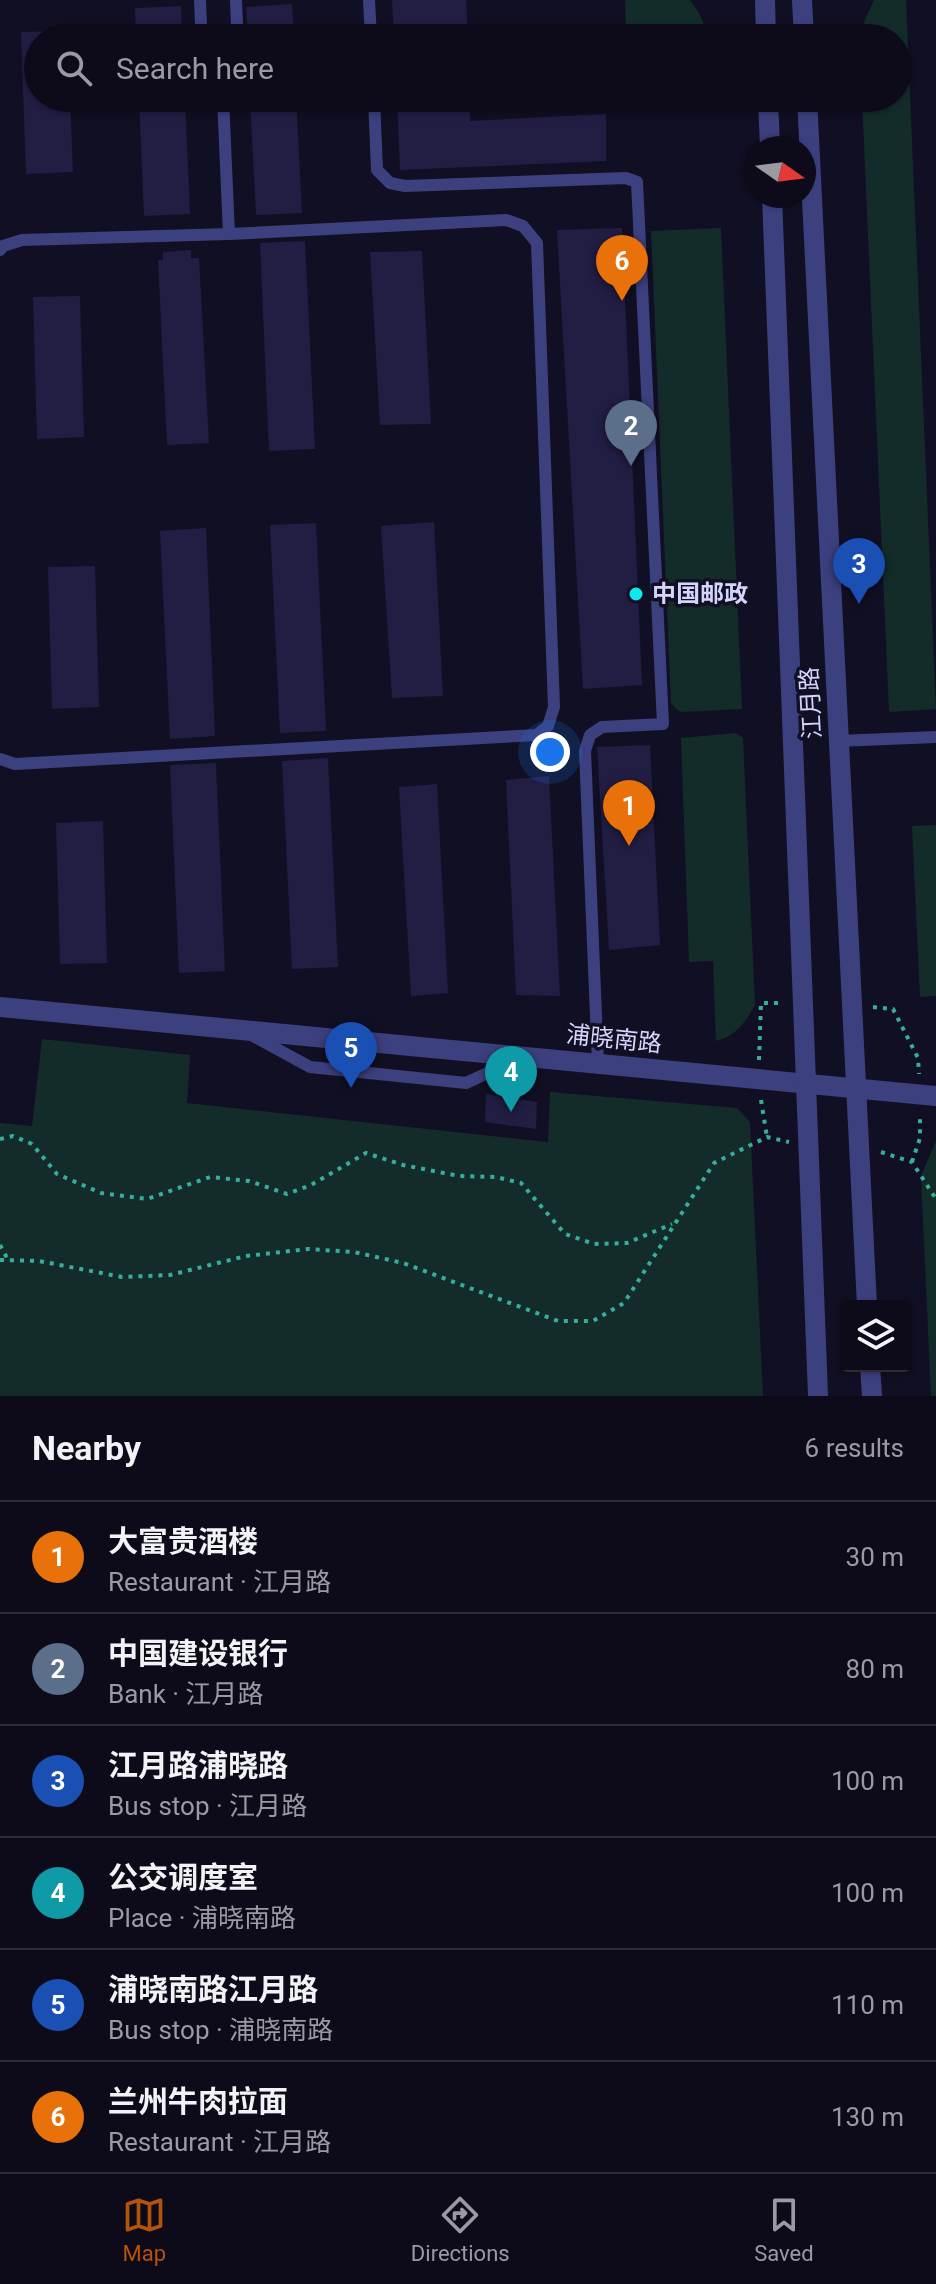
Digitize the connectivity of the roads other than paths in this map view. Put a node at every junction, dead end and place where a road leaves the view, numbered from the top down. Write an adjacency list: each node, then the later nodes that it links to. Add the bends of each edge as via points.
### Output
1 (200, 0): 6 (lane)
2 (236, 0): 7 (lane)
3 (369, 0): 8 (lane)
4 (765, 0): 9 (street)
5 (802, 0): 10 (street)
6 (201, 24)
7 (237, 24)
8 (370, 24)
9 (766, 24)
10 (803, 24)
11 (224, 112): 17 (lane)
12 (375, 112): 25 (lane, via 377,170 390,183 626,178 637,182 663,724 602,727 590,735 585,751)
13 (769, 112): 15 (street)
14 (808, 112): 20 (street, 江月路)
15 (770, 136)
16 (772, 208): 26 (street, 江月路)
17 (229, 234): 18 (lane, via 22,240); 21 (lane, via 506,220 523,226 537,243 554,707 548,726 537,735 521,736 15,764)
18 (0, 250)
19 (936, 737): 20 (lane)
20 (838, 741): 27 (street, 江月路)
21 (0, 759)
22 (0, 1007): 23 (street, 浦晓南路)
23 (241, 1030): 24 (street, 浦晓南路); 24 (lane, via 310,1067 355,1073 466,1083)
24 (523, 1057): 25 (street, 浦晓南路)
25 (598, 1064): 26 (street, 浦晓南路)
26 (806, 1084): 27 (street, 浦晓南路); 31 (street, 江月路)
27 (854, 1087): 28 (street, 浦晓南路); 29 (street, 江月路)
28 (936, 1096)
29 (867, 1300)
30 (870, 1372): 32 (street)
31 (818, 1396)
32 (872, 1396)

